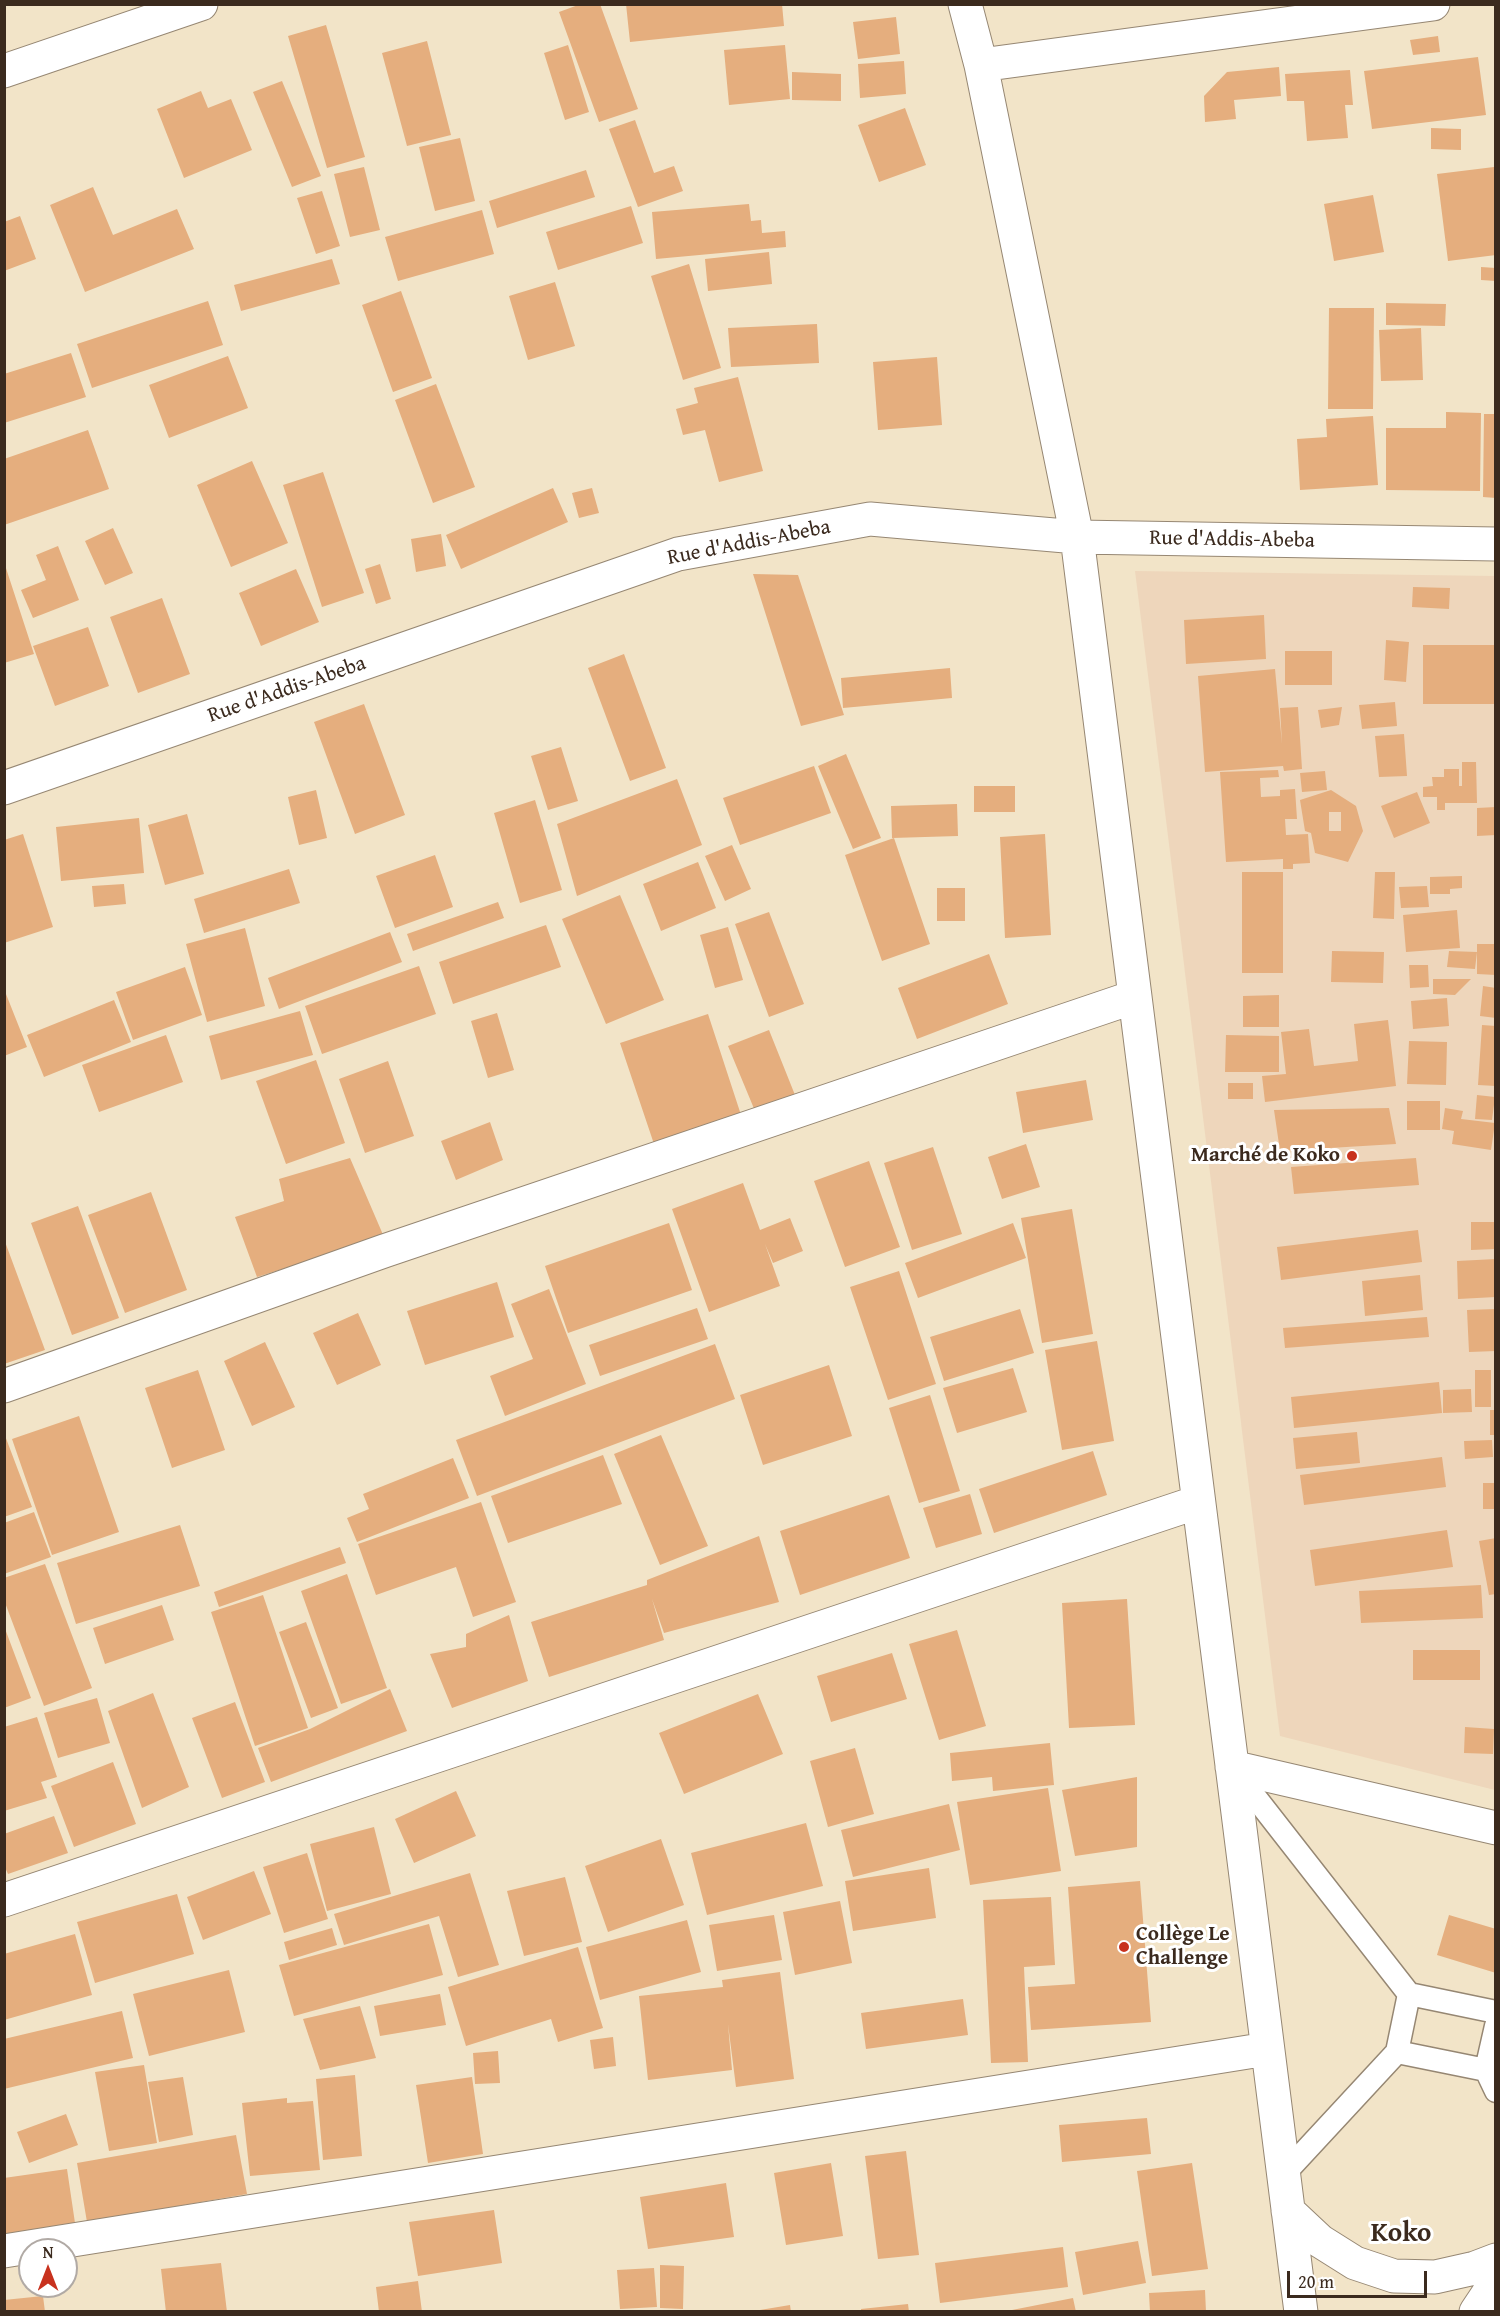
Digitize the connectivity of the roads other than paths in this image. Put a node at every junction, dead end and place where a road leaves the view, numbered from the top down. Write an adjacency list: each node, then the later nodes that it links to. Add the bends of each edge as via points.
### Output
1 (201, 4): 5 (street)
2 (965, 4): 4 (street)
3 (1433, 4): 4 (street)
4 (981, 65): 6 (street)
5 (4, 70)
6 (1077, 537): 7 (street, Rue d'Addis-Abeba); 8 (street, Rue d'Addis-Abeba, via 870,519 678,554); 9 (street)
7 (1496, 544)
8 (4, 788)
9 (1134, 997): 10 (street, via 384,1251); 11 (street)
10 (4, 1386)
11 (1198, 1502): 12 (street); 14 (street)
12 (1232, 1767): 13 (street); 15 (lane); 18 (street)
13 (1496, 1828)
14 (4, 1900)
15 (1409, 1994): 16 (lane); 19 (lane)
16 (1496, 2012)
17 (1496, 2026): 20 (lane)
18 (1267, 2049): 22 (street); 24 (street)
19 (1397, 2052): 20 (lane); 22 (lane)
20 (1486, 2070): 21 (lane)
21 (1496, 2091)
22 (1284, 2175): 23 (street)
23 (1288, 2211): 25 (street, via 1320,2241 1355,2263 1394,2276 1435,2277); 27 (street)
24 (4, 2251)
25 (1496, 2260)
26 (1496, 2282): 28 (street)
27 (1301, 2312)
28 (1476, 2312)

